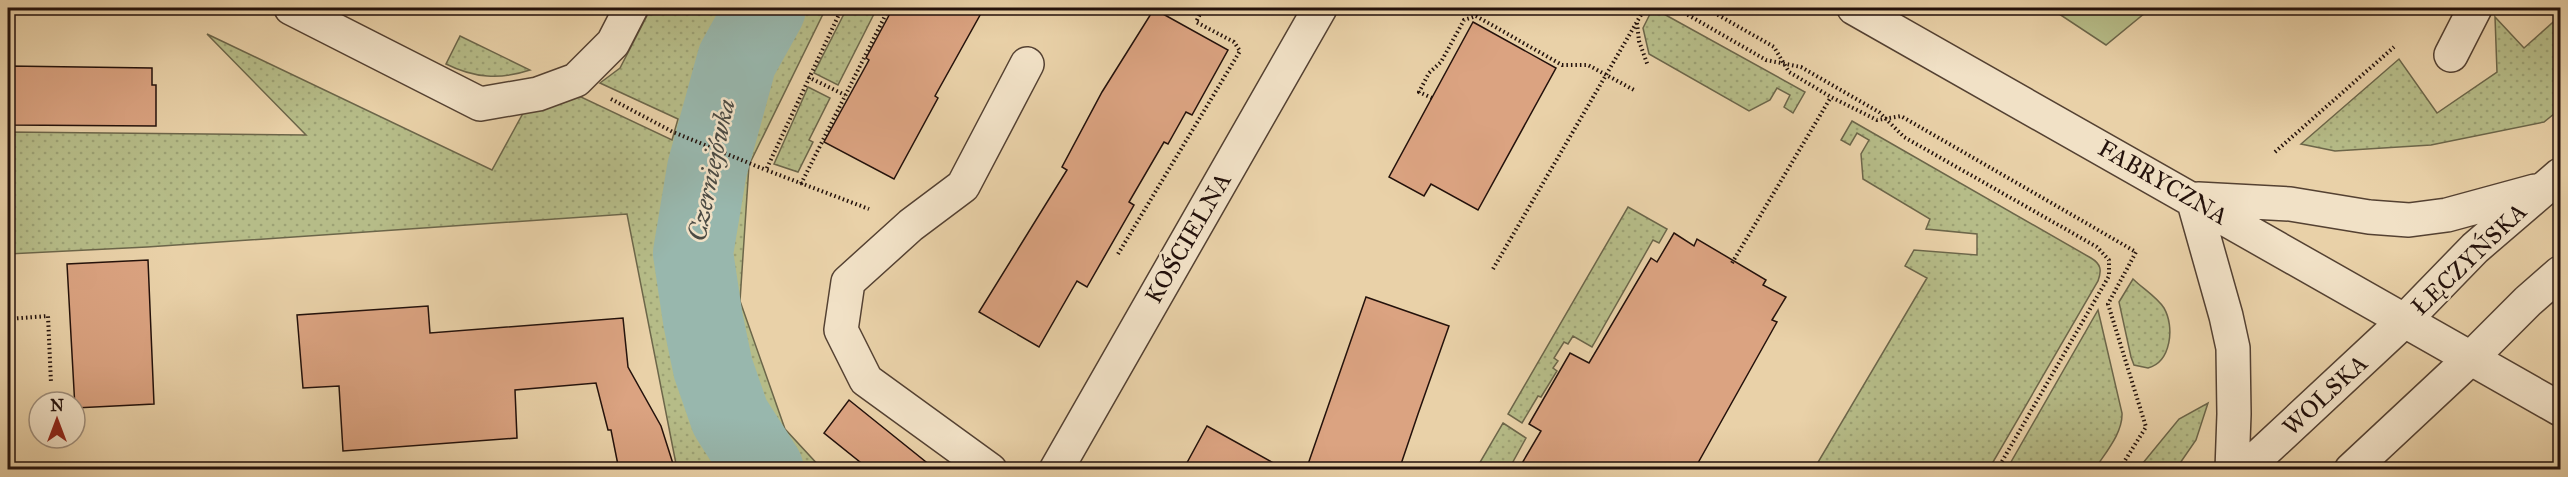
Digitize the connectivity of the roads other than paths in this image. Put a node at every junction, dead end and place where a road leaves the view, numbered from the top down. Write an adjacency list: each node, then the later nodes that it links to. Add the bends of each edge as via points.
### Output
1 (291, 8): 2 (street, via 480,104 538,94 576,80 613,43)
2 (631, 8)
3 (1320, 8): 15 (street, KOŚCIELNA)
4 (1854, 8): 9 (street, FABRYCZNA)
5 (2475, 8): 6 (street)
6 (2451, 55)
7 (1027, 64): 14 (street, via 963,186 911,225 848,282 841,330 866,380)
8 (2551, 182): 9 (street, via 2447,215 2409,220 2290,204); 11 (street, ŁĘCZYŃSKA, via 2475,248)
9 (2193, 199): 11 (street, FABRYCZNA); 16 (street, via 2233,348)
10 (2560, 273): 12 (street)
11 (2405, 320): 12 (street, FABRYCZNA); 17 (street, WOLSKA)
12 (2471, 358): 13 (street, FABRYCZNA); 18 (street)
13 (2560, 409)
14 (990, 470)
15 (1056, 470)
16 (2232, 470)
17 (2244, 470)
18 (2351, 470)

